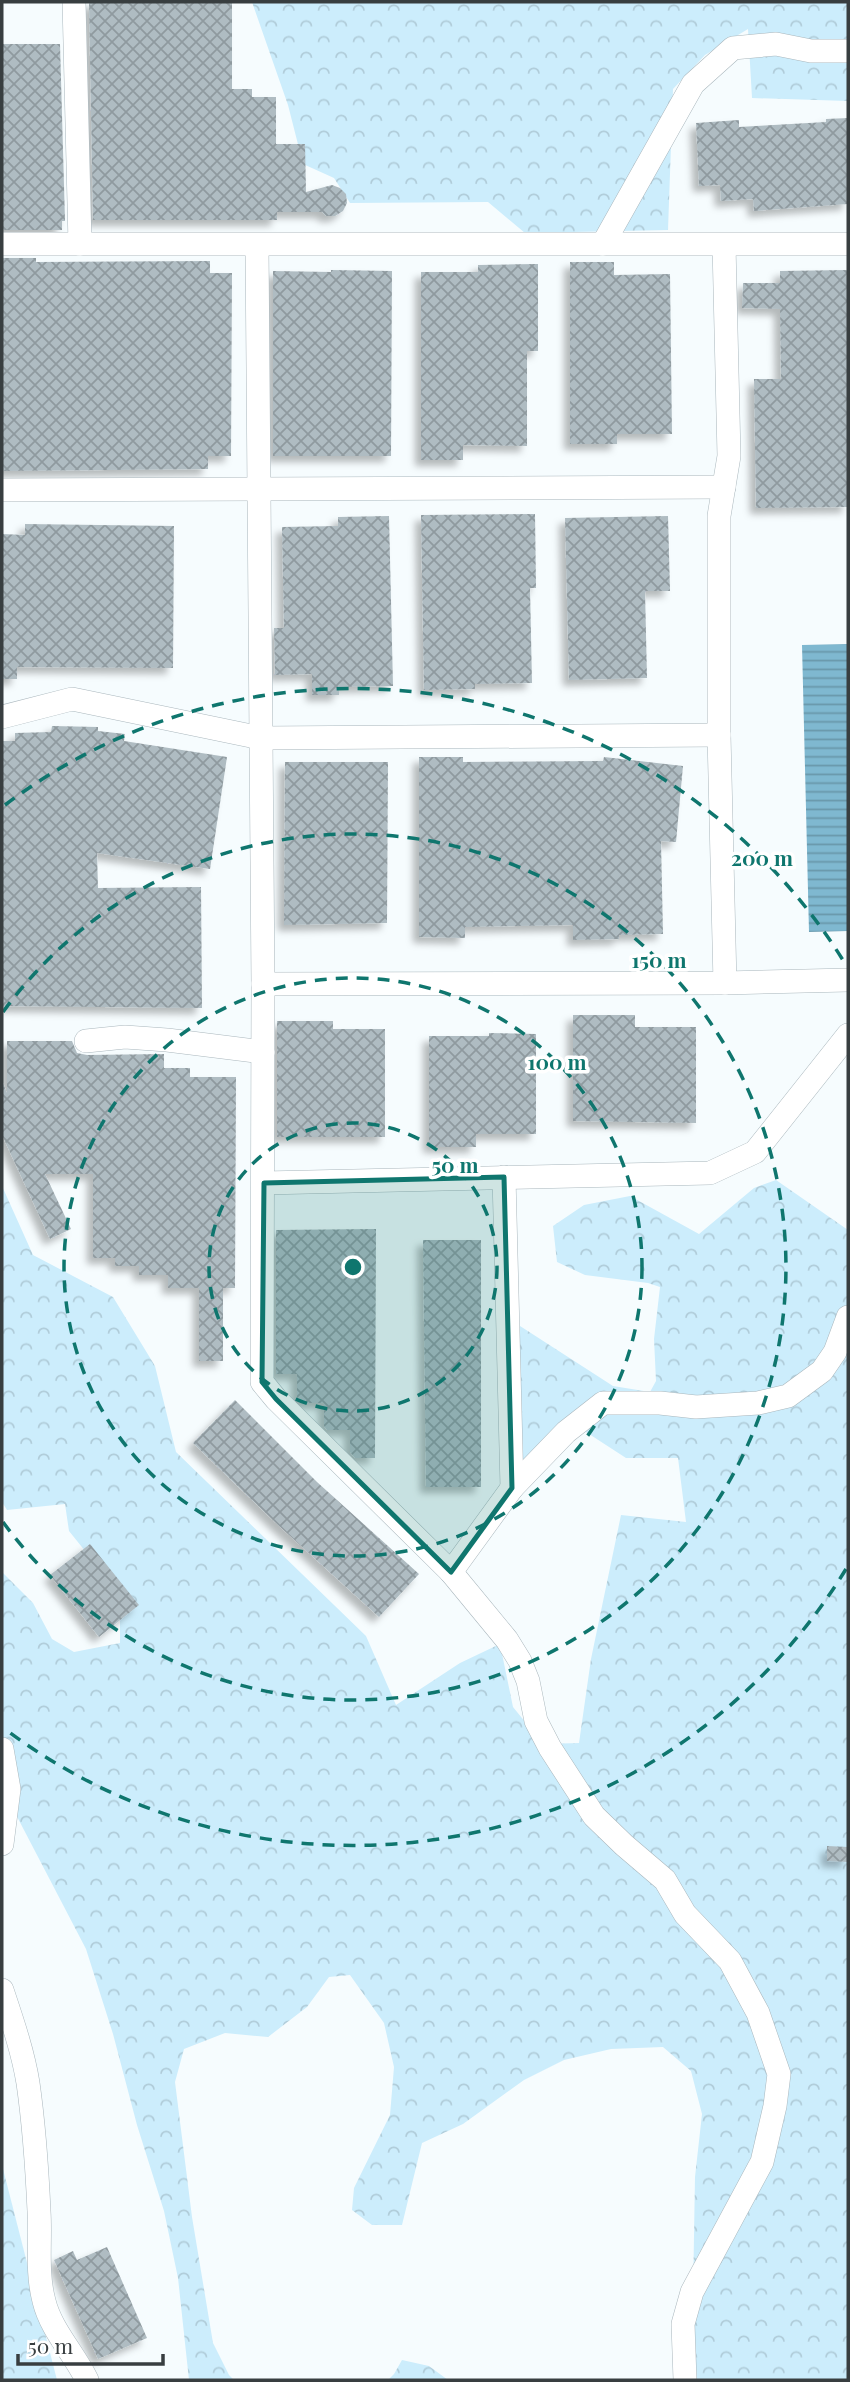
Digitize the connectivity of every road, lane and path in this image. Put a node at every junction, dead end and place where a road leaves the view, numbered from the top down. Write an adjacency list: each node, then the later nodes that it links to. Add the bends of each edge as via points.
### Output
1 (74, 2): 4 (street)
2 (848, 51): 5 (street, via 811,51 776,44 733,48 693,84)
3 (2, 244): 4 (street)
4 (80, 244): 8 (street)
5 (603, 244): 7 (street); 8 (street)
6 (848, 244): 7 (street)
7 (724, 245): 10 (street, via 729,456)
8 (257, 246): 9 (street)
9 (259, 488): 10 (street); 11 (street); 14 (street)
10 (724, 488): 13 (street, via 719,516)
11 (2, 490)
12 (2, 717): 14 (street, via 72,699)
13 (719, 735): 14 (street); 15 (street)
14 (261, 738): 16 (street)
15 (725, 983): 16 (street); 17 (street)
16 (263, 984): 20 (street)
17 (846, 986)
18 (848, 1035): 21 (street, via 754,1152 710,1173)
19 (86, 1041): 20 (street, via 125,1037)
20 (263, 1052): 22 (street)
21 (504, 1177): 22 (street); 24 (street)
22 (264, 1182): 25 (street, via 262,1382)
23 (848, 1317): 24 (street, via 822,1371 788,1396 696,1407 603,1403 566,1432)
24 (512, 1488): 25 (street)
25 (452, 1572): 30 (street, via 520,1661 536,1721 594,1816 656,1870 685,1914 730,1961 758,2013 777,2067 775,2106 762,2162 692,2292 683,2324)
26 (2, 1749): 27 (street, via 9,1788)
27 (2, 1844)
28 (2, 1990): 29 (street, via 28,2081 44,2303)
29 (87, 2380)
30 (685, 2380)

